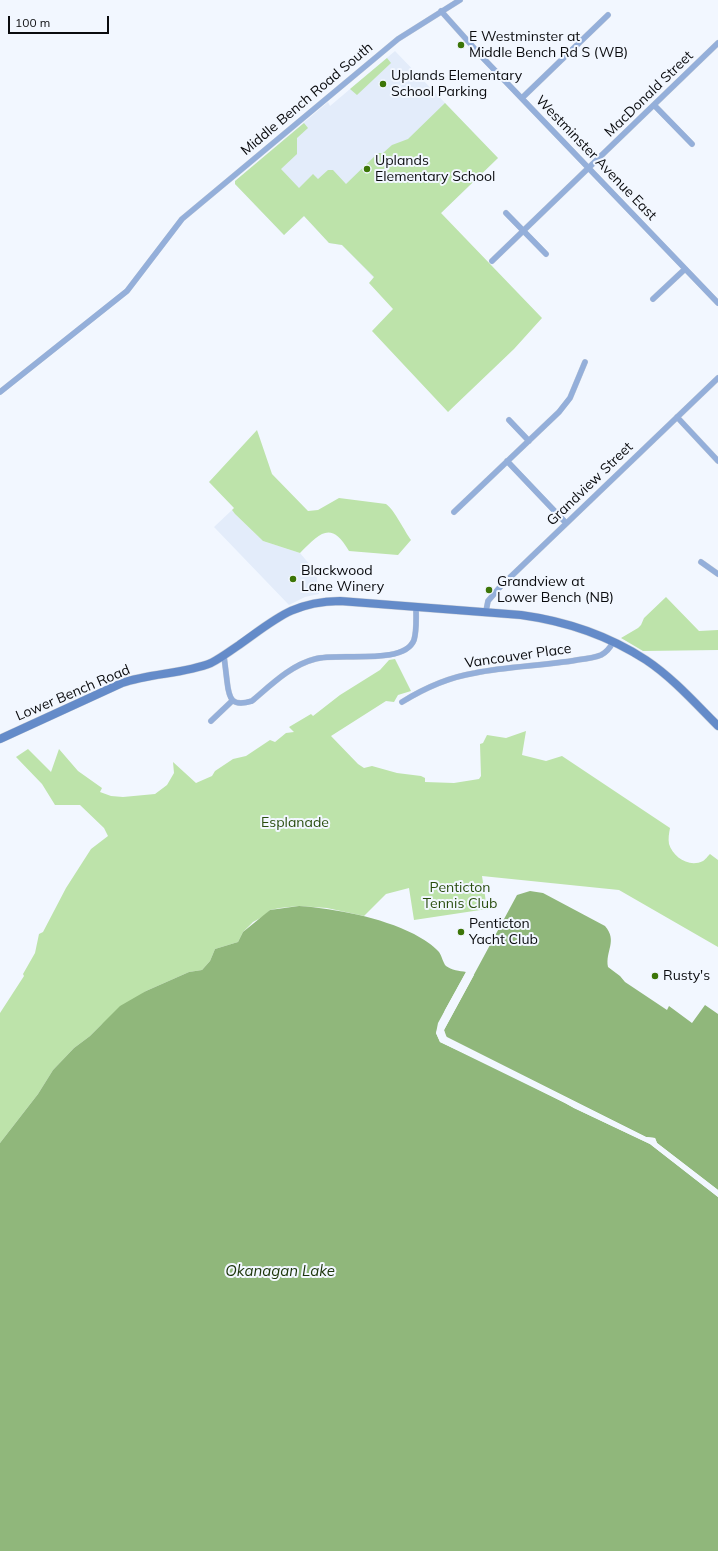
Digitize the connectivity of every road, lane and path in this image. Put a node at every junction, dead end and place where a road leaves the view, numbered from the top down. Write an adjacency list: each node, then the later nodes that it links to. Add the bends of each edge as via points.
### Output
1 (460, 0): 2 (street, Middle Bench Road South)
2 (441, 11): 5 (street, Westminster Avenue East); 18 (street, Middle Bench Road South, via 387,47 182,219 127,291)
3 (608, 15): 5 (street)
4 (718, 44): 6 (street, MacDonald Street)
5 (522, 98): 8 (street, Westminster Avenue East)
6 (654, 105): 7 (street); 8 (street, MacDonald Street)
7 (692, 144)
8 (589, 168): 10 (street, MacDonald Street); 13 (street, Westminster Avenue East)
9 (506, 213): 10 (street)
10 (524, 231): 11 (street); 12 (street, MacDonald Street)
11 (546, 254)
12 (492, 261)
13 (685, 269): 14 (street); 15 (street, Westminster Avenue East)
14 (654, 299)
15 (718, 303)
16 (585, 362): 21 (street, via 575,388 564,405)
17 (718, 378): 19 (street, Grandview Street)
18 (0, 392)
19 (677, 417): 23 (street); 25 (street, Grandview Street)
20 (509, 420): 21 (street)
21 (529, 440): 22 (street)
22 (507, 461): 24 (street); 25 (street)
23 (718, 461)
24 (454, 512)
25 (566, 523): 29 (street, Grandview Street, via 500,587 488,601)
26 (701, 562): 27 (street)
27 (718, 574)
28 (416, 607): 29 (street, Lower Bench Road); 31 (street, Lower Bench Road, via 340,601 302,606 279,617); 32 (street, via 413,641 403,651 382,656 336,656 315,659 291,670 252,701)
29 (486, 611): 30 (street, Lower Bench Road, via 541,617)
30 (613, 642): 33 (street, Vancouver Place, via 606,652 598,656 556,664 473,673 445,682); 35 (street, Lower Bench Road, via 654,666 674,682)
31 (224, 656): 32 (street, via 228,694); 36 (street, Lower Bench Road, via 203,665 122,683)
32 (232, 701): 34 (street)
33 (402, 702)
34 (211, 721)
35 (718, 726)
36 (0, 739)

